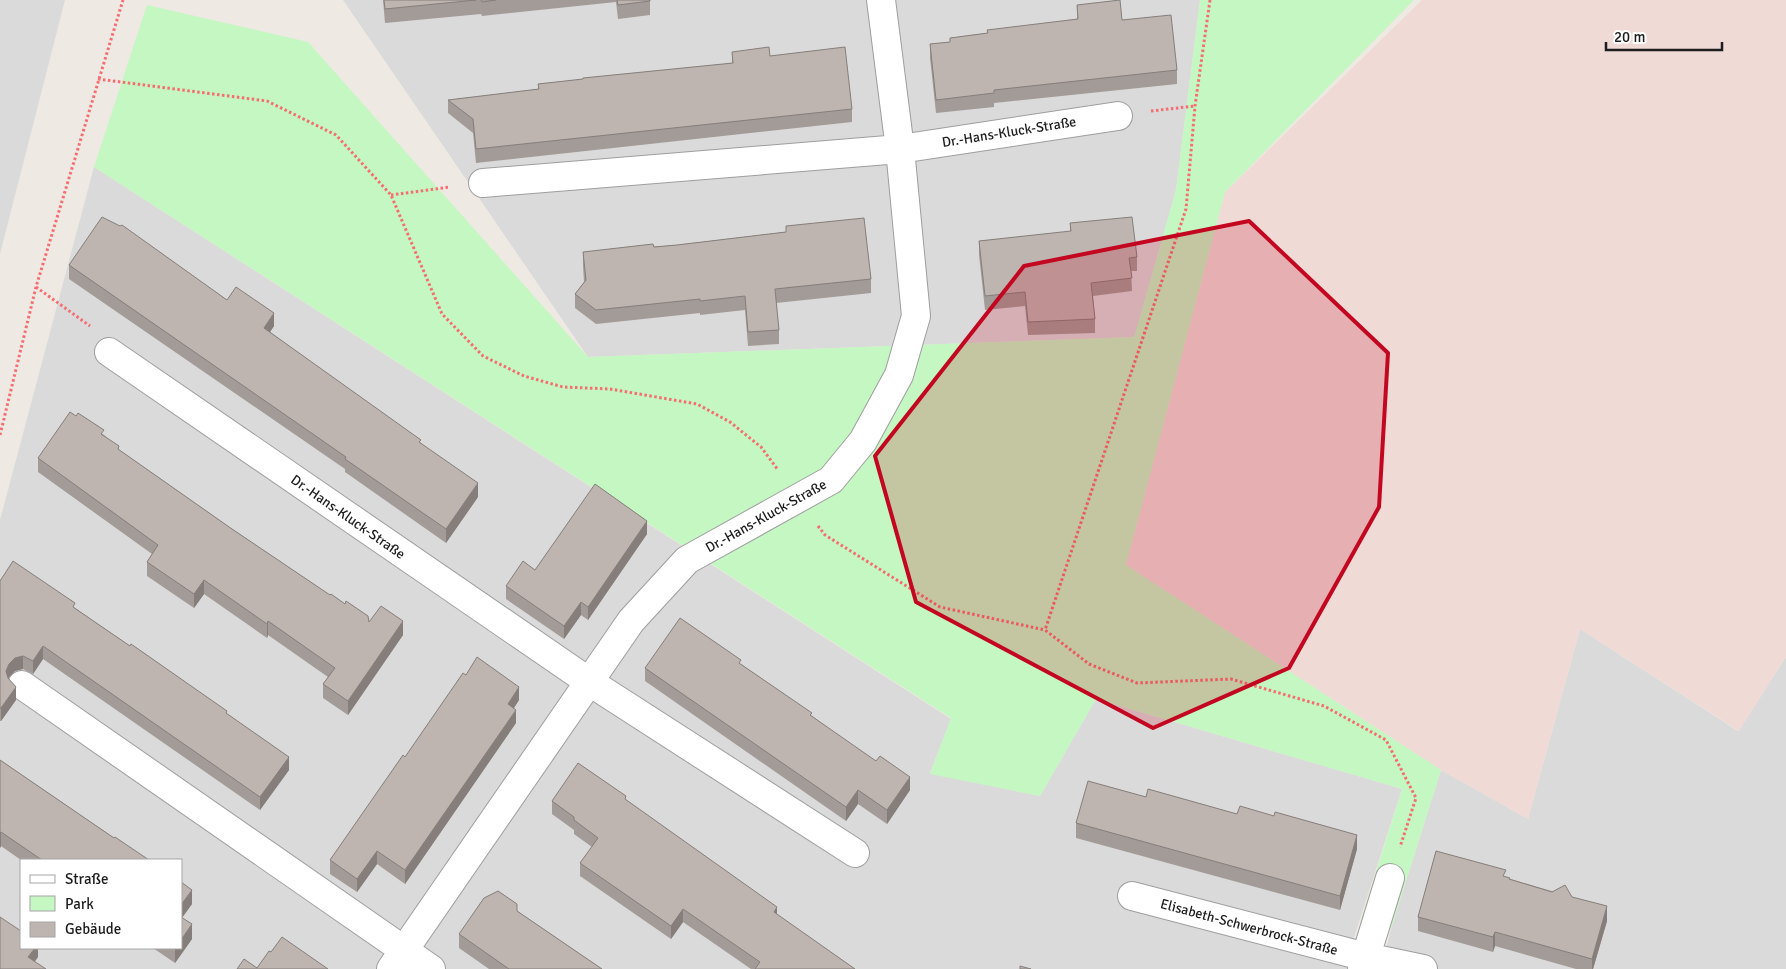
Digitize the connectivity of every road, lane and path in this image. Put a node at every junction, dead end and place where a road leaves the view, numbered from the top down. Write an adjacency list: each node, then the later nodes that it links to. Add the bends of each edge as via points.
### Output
1 (123, 0): 4 (path)
2 (881, 0): 7 (street, Dr.-Hans-Kluck-Straße)
3 (1210, 0): 5 (path)
4 (98, 79): 9 (path, via 267,101 336,135); 10 (path)
5 (1196, 106): 6 (path); 14 (path, via 1186,208)
6 (1118, 116): 7 (street, Dr.-Hans-Kluck-Straße)
7 (900, 149): 8 (street, Dr.-Hans-Kluck-Straße); 13 (street, Dr.-Hans-Kluck-Straße, via 916,316 899,375 863,441 831,480)
8 (483, 183): 9 (path)
9 (391, 195): 13 (path, via 442,314 483,356 524,376 563,387 610,389 697,404 730,422 761,447)
10 (36, 287): 11 (path, via 107,338); 12 (path)
11 (109, 352): 15 (street, Dr.-Hans-Kluck-Straße)
12 (0, 435)
13 (799, 499): 14 (path, via 825,536 940,607); 15 (street, Dr.-Hans-Kluck-Straße, via 687,560 631,621)
14 (1045, 630): 18 (path, via 1089,664 1137,683 1231,680 1324,706 1386,740 1416,798)
15 (588, 681): 17 (street, Dr.-Hans-Kluck-Straße); 20 (street, Dr.-Hans-Kluck-Straße)
16 (22, 685): 20 (street)
17 (856, 853)
18 (1390, 878): 21 (street)
19 (1132, 896): 21 (street, Elisabeth-Schwerbrock-Straße)
20 (397, 960): 22 (street)
21 (1364, 963): 23 (street, Elisabeth-Schwerbrock-Straße)
22 (431, 969)
23 (1423, 969)

